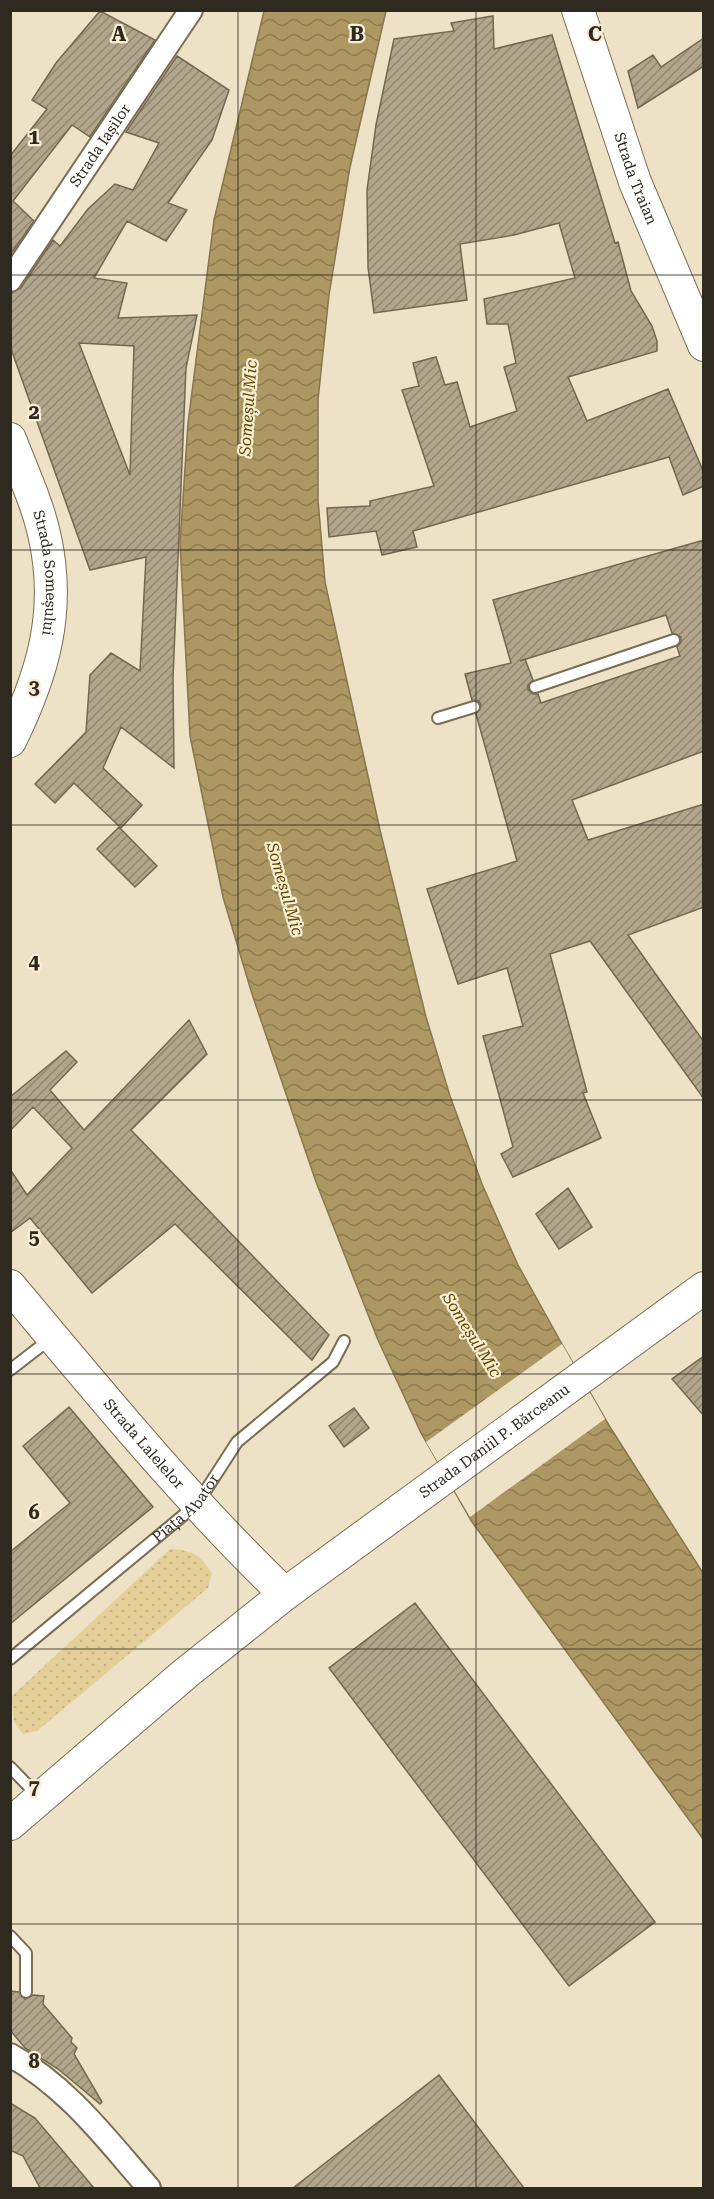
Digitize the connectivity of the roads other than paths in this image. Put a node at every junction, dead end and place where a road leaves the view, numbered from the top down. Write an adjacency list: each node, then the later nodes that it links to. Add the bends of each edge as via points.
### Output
1 (191, 10): 3 (street, Strada Iașilor)
2 (578, 10): 4 (main road, Strada Traian, via 635,182)
3 (10, 280)
4 (704, 345)
5 (10, 439): 10 (main road, Strada Someșului, via 45,536 52,586 50,630)
6 (674, 640): 7 (lane)
7 (535, 687)
8 (474, 706): 9 (lane)
9 (438, 718)
10 (10, 741)
11 (10, 1286): 13 (main road, Strada Lalelelor)
12 (704, 1288): 17 (main road, Strada Daniil P. Bărceanu)
13 (53, 1337): 15 (lane); 16 (main road, Strada Lalelelor)
14 (344, 1341): 16 (lane, Piața Abator, via 333,1362 237,1442)
15 (10, 1371)
16 (197, 1503): 17 (main road, Strada Lalelelor); 18 (lane, Piața Abator)
17 (285, 1594): 20 (main road)
18 (10, 1659)
19 (10, 1767): 20 (lane)
20 (40, 1798): 21 (main road)
21 (10, 1824)
22 (10, 1936): 23 (lane, via 26,1953)
23 (26, 1992)
24 (10, 2055): 25 (street, via 70,2098)
25 (149, 2188)

